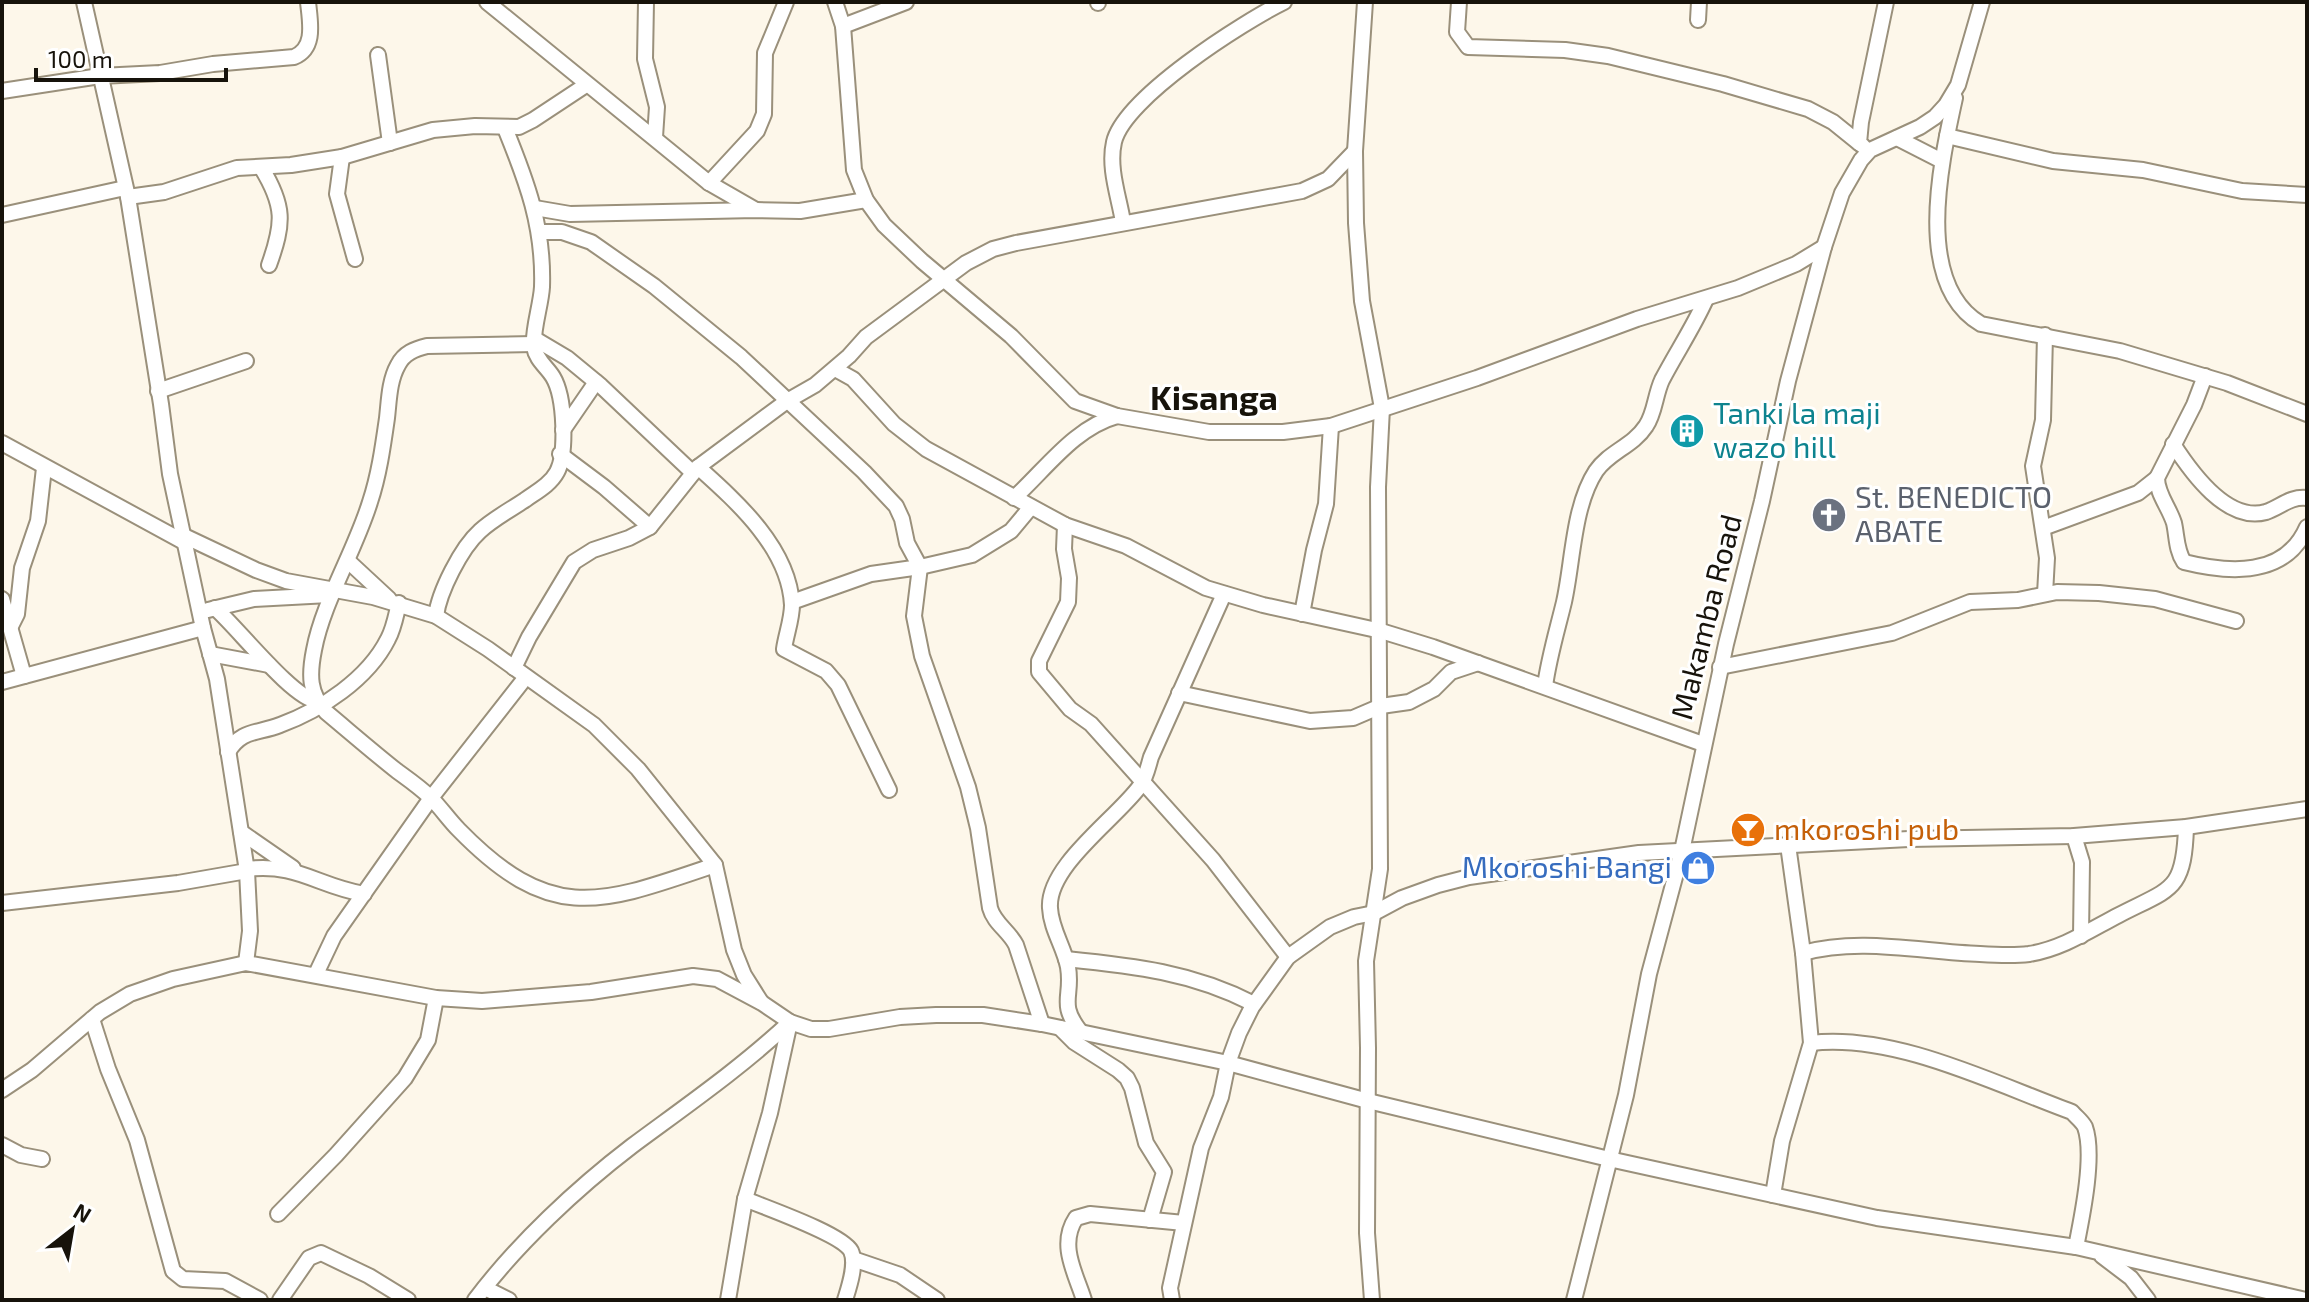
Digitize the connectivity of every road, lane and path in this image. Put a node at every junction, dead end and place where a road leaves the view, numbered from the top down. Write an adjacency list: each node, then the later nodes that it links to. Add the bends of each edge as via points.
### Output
1 (84, 2): 17 (street)
2 (308, 2): 17 (street, via 309,45 294,57)
3 (487, 2): 18 (street)
4 (646, 2): 23 (street, via 645,59 657,107)
5 (786, 2): 31 (street, via 765,53 764,114 757,131)
6 (835, 2): 15 (street)
7 (906, 2): 15 (street)
8 (1284, 2): 38 (street, via 1201,51 1123,125 1114,140 1112,163)
9 (1365, 2): 27 (street)
10 (1459, 2): 26 (street, via 1457,32 1468,47 1565,50 1643,63 1808,109)
11 (1699, 2): 14 (street)
12 (1886, 2): 26 (street)
13 (1982, 2): 19 (street)
14 (1698, 20)
15 (843, 26): 34 (street, via 854,170)
16 (378, 55): 25 (street)
17 (100, 76): 20 (street); 32 (street)
18 (586, 85): 21 (street, via 533,120); 23 (street)
19 (1958, 85): 22 (street); 24 (street, via 1935,117)
20 (2, 91)
21 (505, 128): 25 (street, via 433,130); 35 (street)
22 (1947, 136): 29 (street); 33 (street, via 2053,161 2143,170 2242,191)
23 (655, 137): 31 (street)
24 (1897, 138): 26 (street); 29 (street)
25 (390, 143): 28 (street)
26 (1864, 147): 40 (street, Makamba Road)
27 (1355, 151): 38 (street, via 1328,179 1302,191); 53 (street, via 1362,301)
28 (342, 157): 30 (street); 41 (street, via 337,194)
29 (1942, 161): 45 (street, via 1938,251 1956,303 1981,324)
30 (261, 167): 32 (street, via 237,168 164,192); 42 (street, via 272,185 280,222)
31 (709, 183): 36 (street)
32 (127, 192): 37 (street); 51 (street)
33 (2307, 195)
34 (866, 200): 36 (street, via 800,211); 43 (street, via 884,225)
35 (535, 208): 36 (street, via 570,214); 39 (street)
36 (756, 210)
37 (2, 215)
38 (1123, 222): 43 (street, via 993,249)
39 (540, 232): 46 (street, via 542,287); 52 (street, via 562,232 614,257 741,357)
40 (1824, 247): 44 (street, via 1785,269); 90 (street, Makamba Road)
41 (355, 259)
42 (269, 265)
43 (944, 280): 48 (street, via 866,337); 55 (street, via 1011,336 1075,401)
44 (1706, 299): 53 (street); 94 (street, via 1661,382 1647,426 1610,455 1584,499)
45 (2045, 335): 49 (street); 70 (street, via 2043,420 2033,466)
46 (534, 342): 50 (street, via 567,358); 57 (street, via 536,355 559,388); 72 (street, via 427,346 401,359 391,384 377,480)
47 (246, 361): 51 (street)
48 (835, 369): 52 (street); 64 (street, via 853,379 894,424 926,449)
49 (2205, 376): 54 (street); 59 (street)
50 (596, 382): 57 (street); 62 (street)
51 (158, 391): 71 (street)
52 (787, 401): 62 (street); 73 (street, via 896,506)
53 (1382, 408): 56 (street); 86 (street)
54 (2307, 414)
55 (1117, 416): 56 (street, via 1209,432); 64 (street, via 1075,438)
56 (1331, 426): 81 (street, via 1326,504)
57 (563, 430): 60 (street)
58 (2, 443): 61 (street)
59 (2173, 444): 63 (street); 65 (street, via 2217,496 2243,512 2256,514)
60 (560, 454): 68 (street); 82 (street, via 559,469 546,485 469,543 439,598)
61 (44, 468): 71 (street); 85 (street, via 38,521)
62 (696, 470): 68 (street); 79 (street, via 767,538)
63 (2157, 478): 69 (street, via 2184,562 2248,570 2296,547); 70 (street, via 2138,493)
64 (1014, 498): 66 (street)
65 (2307, 498)
66 (1031, 507): 67 (street); 73 (street, via 989,546)
67 (1065, 525): 75 (street, via 1126,546); 100 (street, via 1068,602 1039,661 1039,672)
68 (650, 527): 91 (street, via 574,562 529,637)
69 (2307, 527)
70 (2043, 528): 76 (street)
71 (183, 538): 74 (street, via 286,581); 83 (street)
72 (348, 561): 74 (street); 78 (street)
73 (920, 567): 79 (street, via 871,574); 126 (street, via 914,616 922,656 968,787 990,908 1016,945)
74 (335, 592): 78 (street); 80 (street); 96 (street, via 314,649 311,687)
75 (1224, 594): 81 (street); 95 (street)
76 (2045, 594): 84 (street, via 2155,599); 90 (street, via 1970,602 1892,633)
77 (2, 599): 85 (street)
78 (395, 602): 82 (street); 96 (street, via 389,638 369,667)
79 (792, 602): 101 (street, via 784,649 826,671 838,685)
80 (215, 608): 83 (street); 89 (street)
81 (1302, 614): 86 (street)
82 (436, 616): 91 (street)
83 (201, 620): 87 (street); 92 (street)
84 (2236, 621)
85 (11, 626): 92 (street)
86 (1381, 631): 88 (street); 97 (street)
87 (210, 654): 89 (street); 99 (street)
88 (1478, 663): 94 (street); 97 (street, via 1451,672 1409,702)
89 (269, 665): 96 (street, via 298,694)
90 (1720, 667): 98 (street, Makamba Road)
91 (520, 672): 102 (street); 109 (street, via 594,725 657,791)
92 (24, 676): 93 (street)
93 (2, 682)
94 (1545, 686): 98 (street)
95 (1179, 693): 97 (street, via 1310,721 1353,718); 100 (street)
96 (318, 703): 99 (street, via 300,717 246,733); 102 (street)
97 (1381, 706): 114 (street, via 1380,869)
98 (1703, 744): 108 (street, Makamba Road)
99 (228, 752): 105 (street)
100 (1143, 784): 117 (street, via 1213,860); 118 (street, via 1082,847 1052,892 1051,921)
101 (889, 790)
102 (431, 798): 109 (street, via 513,877 547,894 606,898); 112 (street)
103 (2307, 809): 104 (street)
104 (2186, 827): 106 (street); 115 (street, via 2182,871 2174,884)
105 (241, 832): 110 (street); 111 (street)
106 (2074, 836): 107 (street); 115 (street, via 2082,862)
107 (1788, 845): 108 (street); 116 (street)
108 (1682, 851): 114 (street, via 1469,877 1402,898); 135 (street, Makamba Road)
109 (715, 865): 122 (street, via 734,950)
110 (247, 870): 111 (street, via 276,866); 113 (street); 119 (street)
111 (299, 872): 112 (street)
112 (364, 894): 120 (street, via 334,936)
113 (2, 903)
114 (1374, 913): 117 (street, via 1330,927); 132 (street, via 1366,961)
115 (2081, 936): 116 (street, via 2029,954 1860,946)
116 (1803, 953): 129 (street)
117 (1288, 957): 123 (street)
118 (1066, 959): 123 (street, via 1128,964 1201,981); 128 (street, via 1066,1005)
119 (246, 963): 120 (street); 124 (street, via 149,987)
120 (316, 974): 121 (street)
121 (436, 998): 122 (street, via 514,1000 693,976 717,979); 138 (street, via 428,1040 405,1078)
122 (762, 1003): 125 (street)
123 (1254, 1004): 130 (street)
124 (92, 1019): 131 (street); 145 (street, via 137,1140 173,1271 183,1279 225,1281)
125 (790, 1022): 126 (street, via 829,1029 900,1017 983,1015); 137 (street); 144 (street, via 759,1052 600,1173)
126 (1042, 1024): 127 (street)
127 (1060, 1028): 128 (street); 139 (street, via 1118,1070 1132,1088 1142,1132 1164,1172)
128 (1080, 1031): 130 (street)
129 (1811, 1043): 136 (street, via 1782,1141); 141 (street, via 1832,1040 1936,1061 2072,1112 2084,1124 2087,1141)
130 (1228, 1063): 132 (street); 140 (street)
131 (2, 1090)
132 (1368, 1101): 135 (street); 154 (street)
133 (2, 1145): 134 (street)
134 (42, 1159)
135 (1609, 1159): 136 (street); 155 (street, Makamba Road)
136 (1773, 1195): 141 (street, via 1877,1218)
137 (745, 1199): 143 (street, via 838,1238); 149 (street)
138 (278, 1214)
139 (1150, 1220): 140 (street); 152 (street, via 1090,1214 1076,1218 1069,1233 1070,1265)
140 (1184, 1223): 153 (street)
141 (2076, 1247): 142 (street)
142 (2095, 1251): 156 (street, via 2131,1278); 157 (street)
143 (853, 1259): 150 (street); 151 (street, via 900,1275)
144 (480, 1294): 148 (street)
145 (260, 1300)
146 (280, 1300): 147 (street, via 309,1258 321,1253)
147 (408, 1300)
148 (509, 1300)
149 (728, 1300)
150 (845, 1300)
151 (937, 1300)
152 (1084, 1300)
153 (1172, 1300)
154 (1372, 1300)
155 (1574, 1300)
156 (2148, 1300)
157 (2303, 1300)

